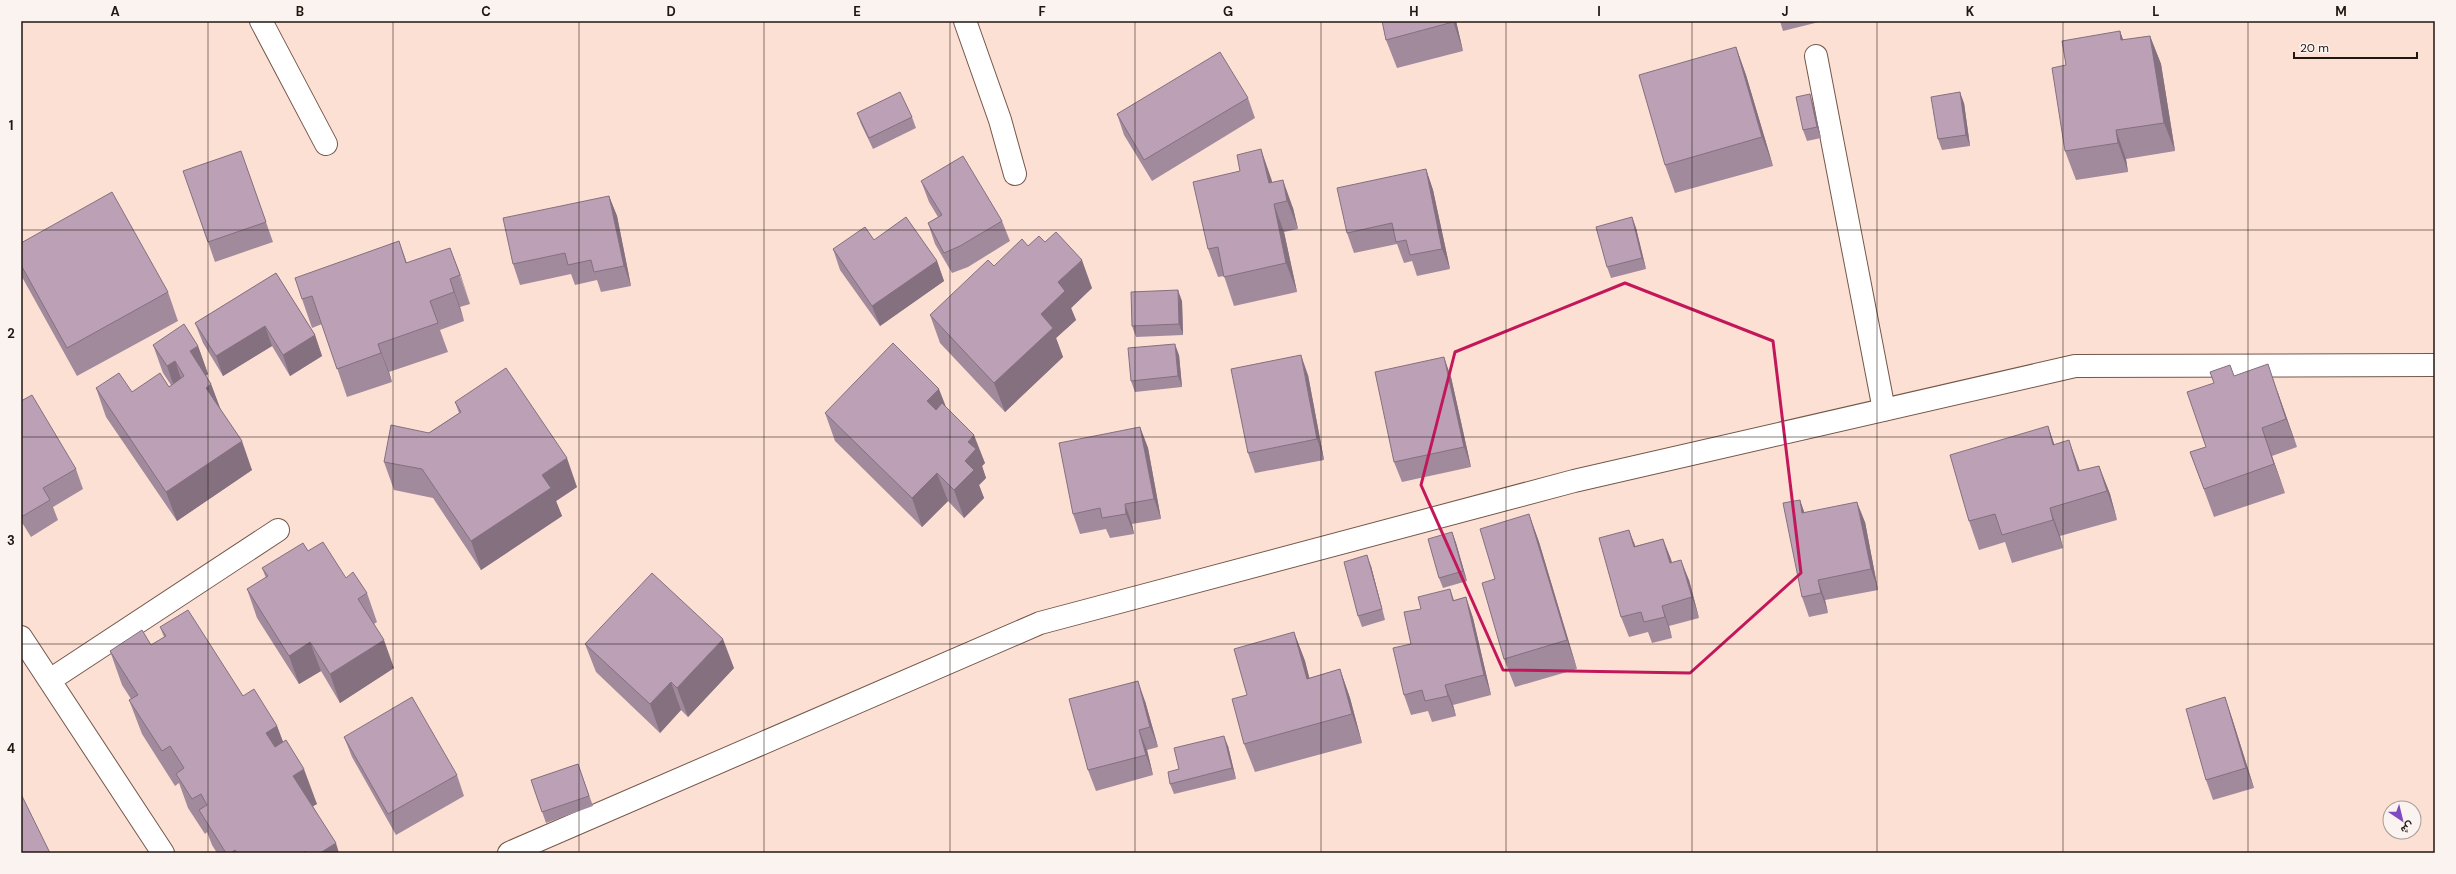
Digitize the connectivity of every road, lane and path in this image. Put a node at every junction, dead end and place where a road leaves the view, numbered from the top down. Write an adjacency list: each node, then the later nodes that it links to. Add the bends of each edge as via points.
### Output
1 (261, 21): 4 (street)
2 (965, 21): 5 (street, via 1000,120)
3 (1816, 56): 7 (street)
4 (326, 144)
5 (1015, 174)
6 (2435, 366): 7 (street, via 2075,366)
7 (1884, 410): 12 (street, via 1574,481 1040,623)
8 (278, 530): 10 (street)
9 (21, 637): 10 (street)
10 (50, 680): 11 (street)
11 (163, 853)
12 (509, 853)

